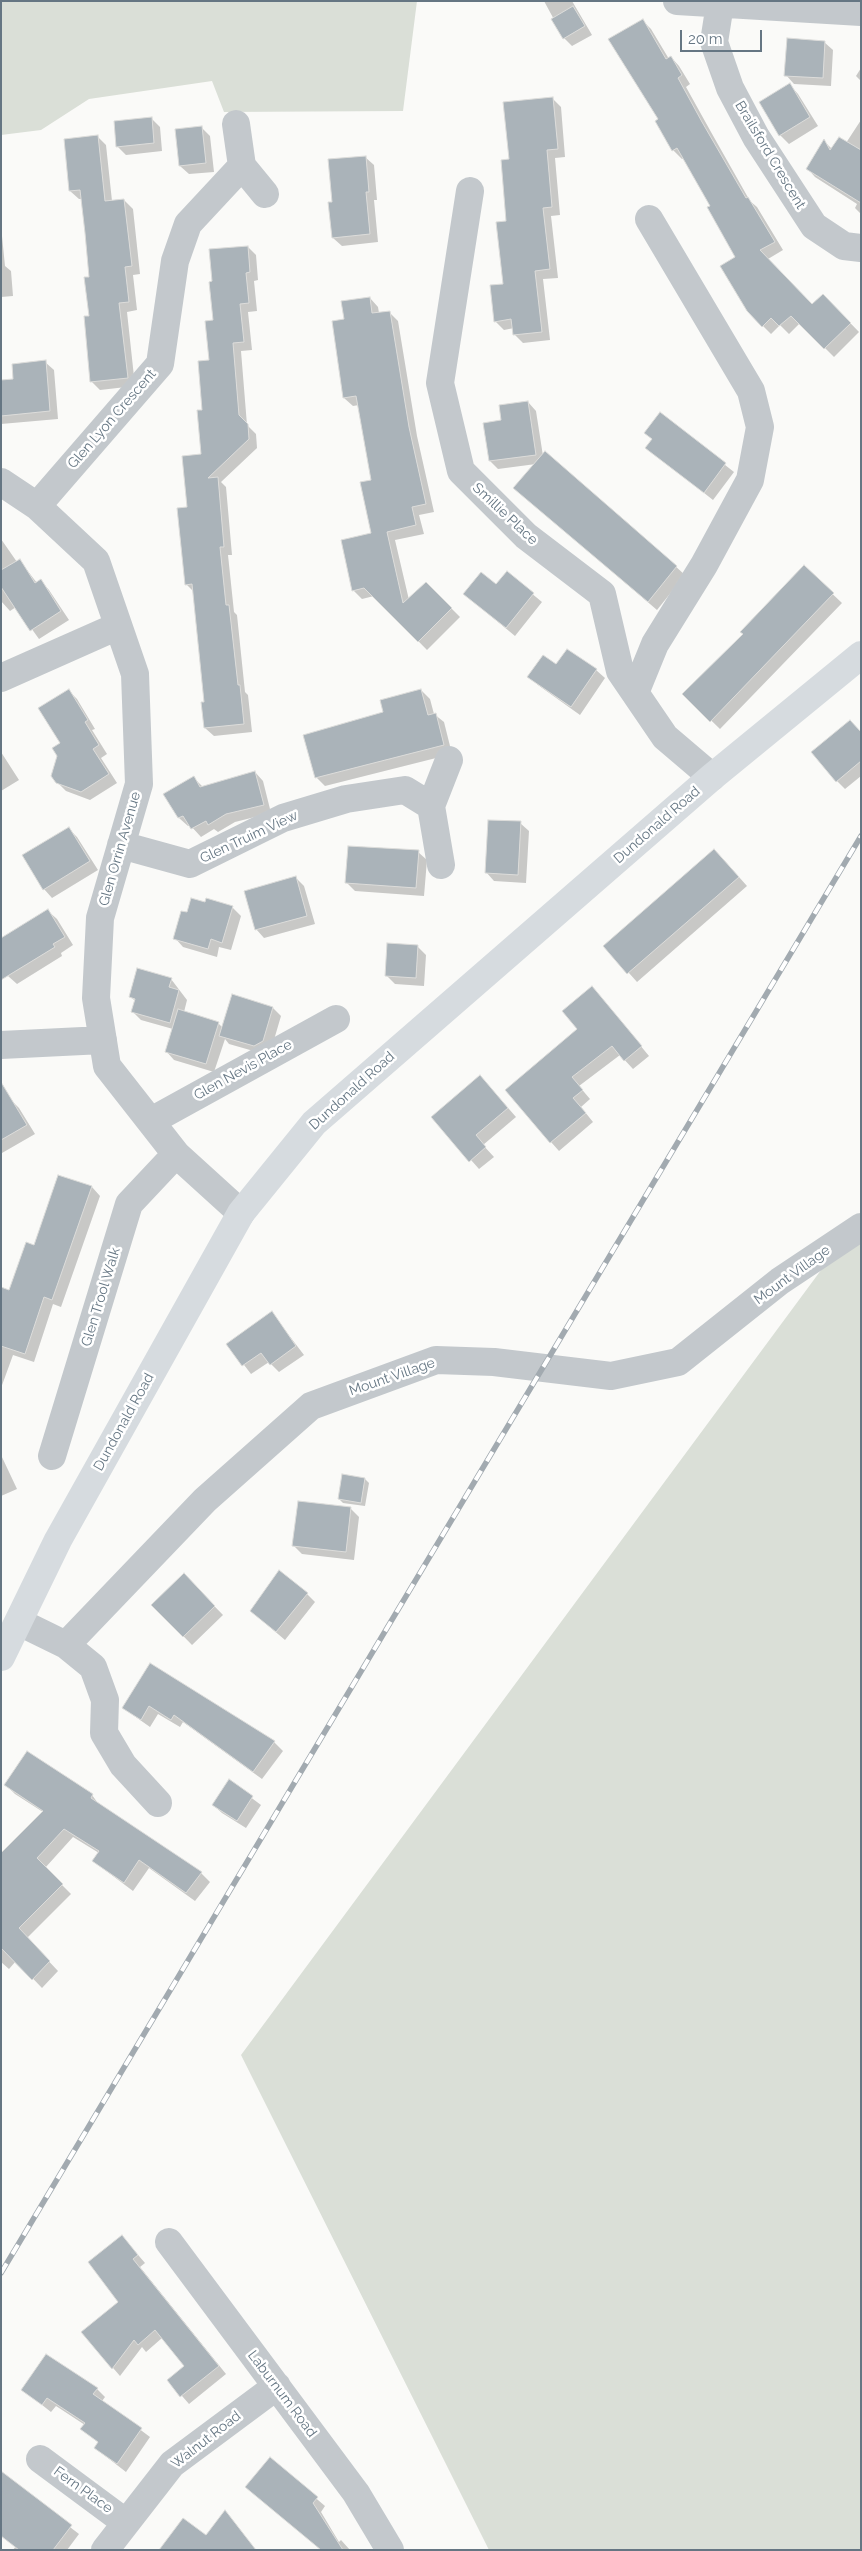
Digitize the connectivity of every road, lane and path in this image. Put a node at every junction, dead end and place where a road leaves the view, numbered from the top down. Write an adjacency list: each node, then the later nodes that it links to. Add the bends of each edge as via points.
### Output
1 (677, 1): 2 (street)
2 (720, 4): 3 (street); 9 (street, Brailsford Crescent, via 714,42 730,88 756,137 814,226 844,246)
3 (861, 12)
4 (236, 124): 5 (street)
5 (242, 166): 7 (street); 11 (street, Glen Lyon Crescent, via 188,224 175,261 160,364)
6 (470, 191): 15 (street, Smillie Place, via 440,383 461,472 526,536 602,594 620,671)
7 (265, 194)
8 (649, 219): 15 (street, via 751,390 760,427 750,480 704,565 655,644)
9 (861, 248)
10 (1, 482): 11 (street, Glen Orrin Avenue)
11 (37, 506): 12 (street, Glen Orrin Avenue, via 96,561)
12 (118, 626): 14 (street); 19 (street, Glen Orrin Avenue, via 135,674 139,784)
13 (861, 655): 17 (main road, Dundonald Road)
14 (1, 678)
15 (635, 693): 17 (street, Smillie Place, via 666,737)
16 (449, 760): 18 (street)
17 (712, 777): 26 (main road, Dundonald Road, via 314,1123)
18 (432, 806): 19 (street, Glen Truim View, via 405,790 346,799 283,818 190,864); 20 (street)
19 (122, 845): 22 (street, Glen Orrin Avenue, via 100,918 96,998)
20 (441, 865)
21 (336, 1019): 24 (street, Glen Nevis Place)
22 (103, 1040): 23 (street); 24 (street, Glen Orrin Avenue, via 107,1066)
23 (1, 1045)
24 (150, 1121): 25 (street, Glen Orrin Avenue)
25 (176, 1154): 26 (street, Glen Orrin Avenue); 28 (street, Glen Trool Walk, via 129,1204)
26 (241, 1212): 29 (main road, Dundonald Road, via 68,1522)
27 (861, 1227): 30 (street, Mount Village, via 780,1281 678,1362 611,1376 494,1362 436,1360 311,1406 206,1500)
28 (52, 1456)
29 (19, 1622): 30 (street); 31 (main road, Dundonald Road)
30 (66, 1645): 32 (street, via 93,1667 105,1700 104,1733 122,1765)
31 (1, 1657)
32 (158, 1802)
33 (169, 2242): 34 (street, Laburnum Road)
34 (277, 2386): 36 (street, Walnut Road, via 172,2464); 38 (street, Laburnum Road, via 356,2493)
35 (40, 2459): 36 (street, Fern Place)
36 (125, 2522): 37 (street, Walnut Road)
37 (105, 2550)
38 (390, 2550)

